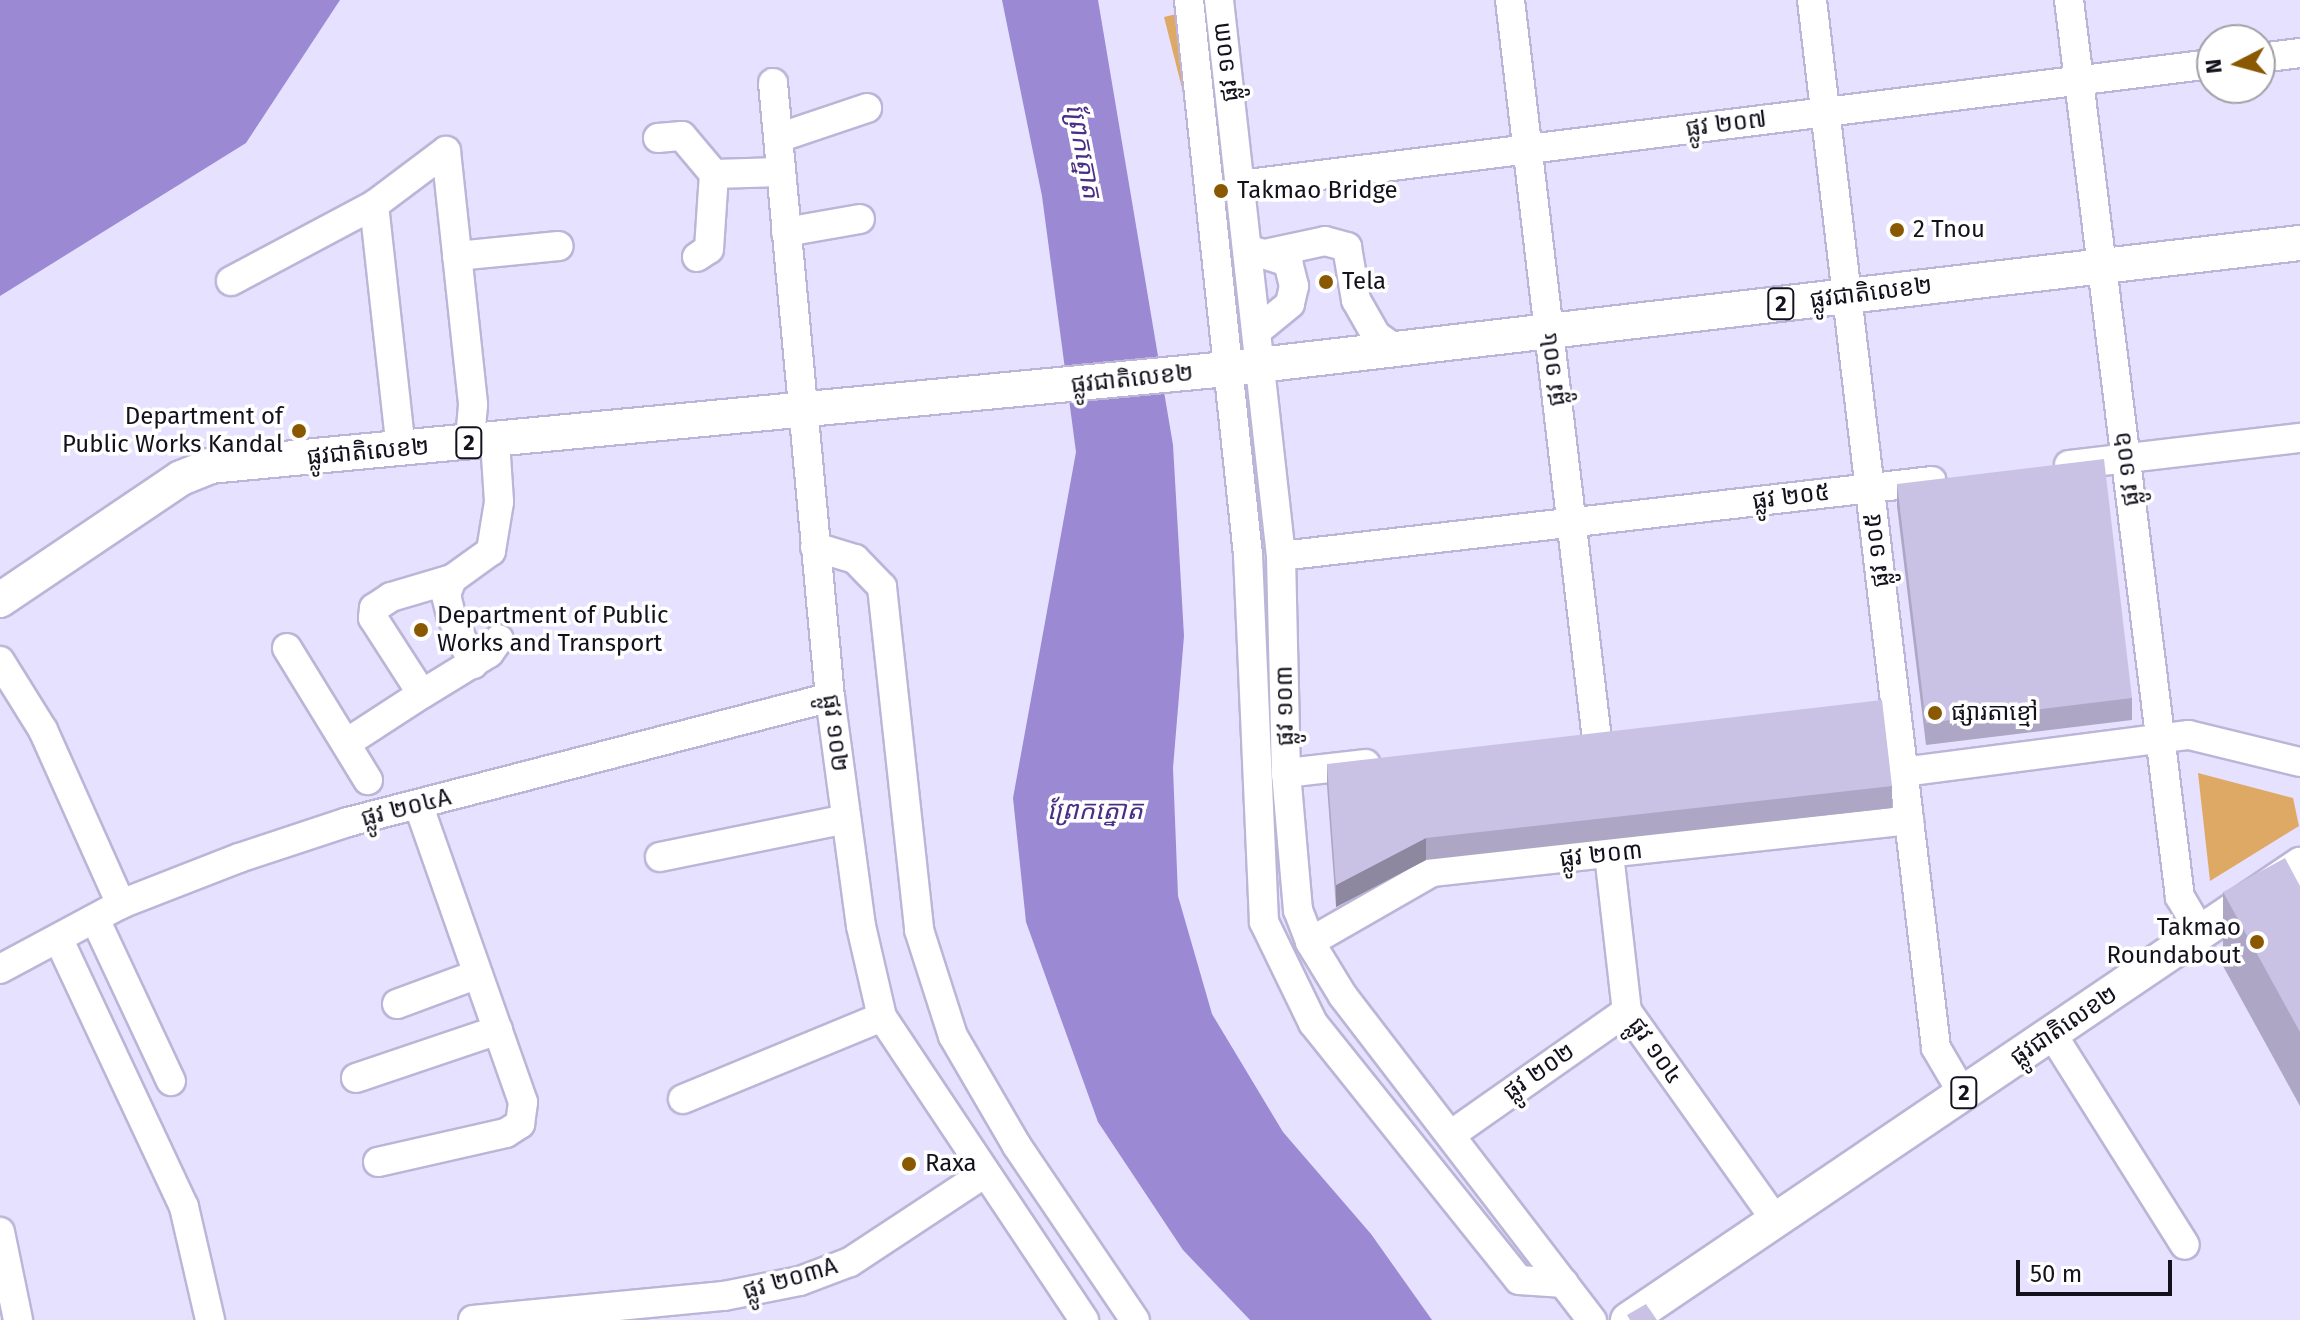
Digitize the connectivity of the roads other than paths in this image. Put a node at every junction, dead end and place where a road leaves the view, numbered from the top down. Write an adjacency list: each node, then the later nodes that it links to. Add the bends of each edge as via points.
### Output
1 (1189, 0): 33 (street)
2 (1510, 0): 15 (street, ផ្លូវ ១០៤)
3 (1812, 0): 12 (street, ផ្លូវ ១០៥)
4 (2069, 0): 9 (street, ផ្លូវ ១០៦)
5 (1226, 1): 18 (street, ផ្លូវ ១០៣)
6 (2300, 53): 7 (street)
7 (2276, 56)
8 (2196, 66): 9 (street, ផ្លូវ ២០៧)
9 (2079, 80): 12 (street, ផ្លូវ ២០៧); 27 (street, ផ្លូវ ១០៦)
10 (773, 83): 14 (street, ផ្លូវ ១០២)
11 (867, 108): 14 (street)
12 (1825, 112): 15 (street, ផ្លូវ ២០៧); 29 (street, ផ្លូវ ១០៥)
13 (658, 138): 17 (street, via 682,136)
14 (778, 138): 16 (street, ផ្លូវ ១០២)
15 (1527, 149): 18 (street, ផ្លូវ ២០៧); 31 (street, ផ្លូវ ១០៤)
16 (781, 172): 17 (street); 21 (street, ផ្លូវ ១០២)
17 (714, 174): 26 (street, via 709,249)
18 (1240, 185): 24 (street, ផ្លូវ ១០៣)
19 (374, 205): 25 (street, via 446,151); 28 (street); 37 (street)
20 (860, 219): 21 (street)
21 (786, 232): 34 (street, ផ្លូវ ១០២)
22 (2300, 243): 27 (main road, ផ្លូវជាតិលេខ២ / 2)
23 (559, 246): 25 (street)
24 (1257, 252): 30 (street, ផ្លូវ ១០៣); 30 (street, via 1288,262 1294,286 1290,304); 32 (street, via 1325,241 1347,247 1356,300 1376,335)
25 (457, 256): 36 (street, via 473,405)
26 (697, 257)
27 (2102, 267): 29 (main road, ផ្លូវជាតិលេខ២ / 2); 38 (street, ផ្លូវ ១០៦)
28 (231, 281)
29 (1847, 296): 31 (main road, ផ្លូវជាតិលេខ២ / 2); 41 (street, ផ្លូវ ១០៥)
30 (1257, 331): 33 (street, ផ្លូវ ១០៣)
31 (1549, 331): 32 (main road, ផ្លូវជាតិលេខ២ / 2); 42 (street, ផ្លូវ ១០៤)
32 (1395, 349): 33 (main road, ផ្លូវជាតិលេខ២ / 2)
33 (1237, 368): 34 (main road, ផ្លូវជាតិលេខ២ / 2); 44 (street, ផ្លូវ ១០៣); 93 (street, via 1264,922 1313,1023 1519,1280)
34 (802, 412): 36 (main road, ផ្លូវជាតិលេខ២ / 2); 43 (street, ផ្លូវ ១០២)
35 (2300, 438): 38 (street)
36 (483, 442): 37 (main road, ផ្លូវជាតិលេខ២ / 2); 45 (street, via 499,502 491,551)
37 (401, 449): 46 (main road, ផ្លូវជាតិលេខ២ / 2, via 210,466 181,478)
38 (2126, 458): 39 (street); 57 (street, ផ្លូវ ១០៦)
39 (2035, 469)
40 (1960, 478): 41 (street, ផ្លូវ ២០៥)
41 (1870, 488): 42 (street, ផ្លូវ ២០៥); 53 (street, ផ្លូវ ១០៥)
42 (1571, 523): 44 (street, ផ្លូវ ២០៥); 56 (street, ផ្លូវ ១០៤)
43 (815, 547): 52 (street, ផ្លូវ ១០២); 99 (street, via 855,559 882,587 919,930 953,1036 1017,1146)
44 (1281, 556): 63 (street, ផ្លូវ ១០៣)
45 (452, 579): 50 (street, via 446,595); 51 (street, via 415,586 374,608 378,630)
46 (0, 600)
47 (499, 639): 50 (street)
48 (287, 648): 58 (street)
49 (0, 661): 71 (street, via 43,730)
50 (473, 664): 51 (street)
51 (422, 694): 58 (street)
52 (830, 697): 65 (street, ផ្លូវ ២០៤A); 66 (street, ផ្លូវ ១០២)
53 (1895, 705): 54 (street); 62 (street, ផ្លូវ ១០៥)
54 (1864, 708)
55 (1628, 735): 56 (street)
56 (1597, 739): 59 (street)
57 (2160, 739): 61 (street, via 2189,735); 62 (street); 73 (street, ផ្លូវ ១០៦, via 2180,897)
58 (348, 742): 64 (street)
59 (1566, 742)
60 (1395, 761): 63 (street)
61 (2300, 762)
62 (1903, 772): 67 (street, ផ្លូវ ១០៥)
63 (1286, 773): 75 (street, ផ្លូវ ១០៣, via 1298,910)
64 (368, 780)
65 (419, 806): 71 (street, ផ្លូវ ២០៤A, via 239,858); 77 (street)
66 (846, 819): 69 (street); 80 (street, ផ្លូវ ១០២, via 861,926)
67 (1909, 820): 68 (street, ផ្លូវ ២០៣); 85 (street, ផ្លូវ ១០៥, via 1936,1048)
68 (1609, 854): 75 (street, ផ្លូវ ២០៣, via 1432,872); 79 (street, ផ្លូវ ១០៤)
69 (660, 857)
70 (2300, 865): 73 (main road, ផ្លូវជាតិលេខ២ / 2)
71 (121, 904): 72 (street, ផ្លូវ ២០៤A)
72 (95, 919): 74 (street, ផ្លូវ ២០៤A); 84 (street)
73 (2201, 933): 82 (main road, ផ្លូវជាតិលេខ២ / 2)
74 (59, 940): 76 (street, ផ្លូវ ២០៤A); 96 (street, via 184,1207)
75 (1310, 942): 87 (street, ផ្លូវ ១០៣, via 1343,996)
76 (0, 969)
77 (478, 974): 78 (street); 81 (street)
78 (397, 1004)
79 (1627, 1011): 87 (street, ផ្លូវ ២០២); 90 (street, ផ្លូវ ១០៤)
80 (882, 1017): 86 (street); 89 (street, ផ្លូវ ១០២)
81 (498, 1030): 83 (street); 88 (street, via 523,1102 520,1124 506,1133)
82 (2052, 1034): 85 (main road, ផ្លូវជាតិលេខ២ / 2); 92 (street)
83 (356, 1078)
84 (171, 1081)
85 (1963, 1094): 90 (main road, ផ្លូវជាតិលេខ២ / 2)
86 (683, 1099)
87 (1452, 1134): 93 (street, ផ្លូវ ១០៣)
88 (378, 1162)
89 (985, 1173): 94 (street, ផ្លូវ ២០៣A, via 850,1262); 98 (street, ផ្លូវ ១០២)
90 (1776, 1221): 101 (main road, ផ្លូវជាតិលេខ២ / 2)
91 (0, 1232): 95 (street)
92 (2185, 1245)
93 (1564, 1283): 100 (street, ផ្លូវ ១០៣)
94 (731, 1308): 97 (street, ផ្លូវ ២០៣A)
95 (18, 1320)
96 (210, 1320)
97 (473, 1320)
98 (1084, 1320)
99 (1135, 1320)
100 (1592, 1320)
101 (1628, 1320)

